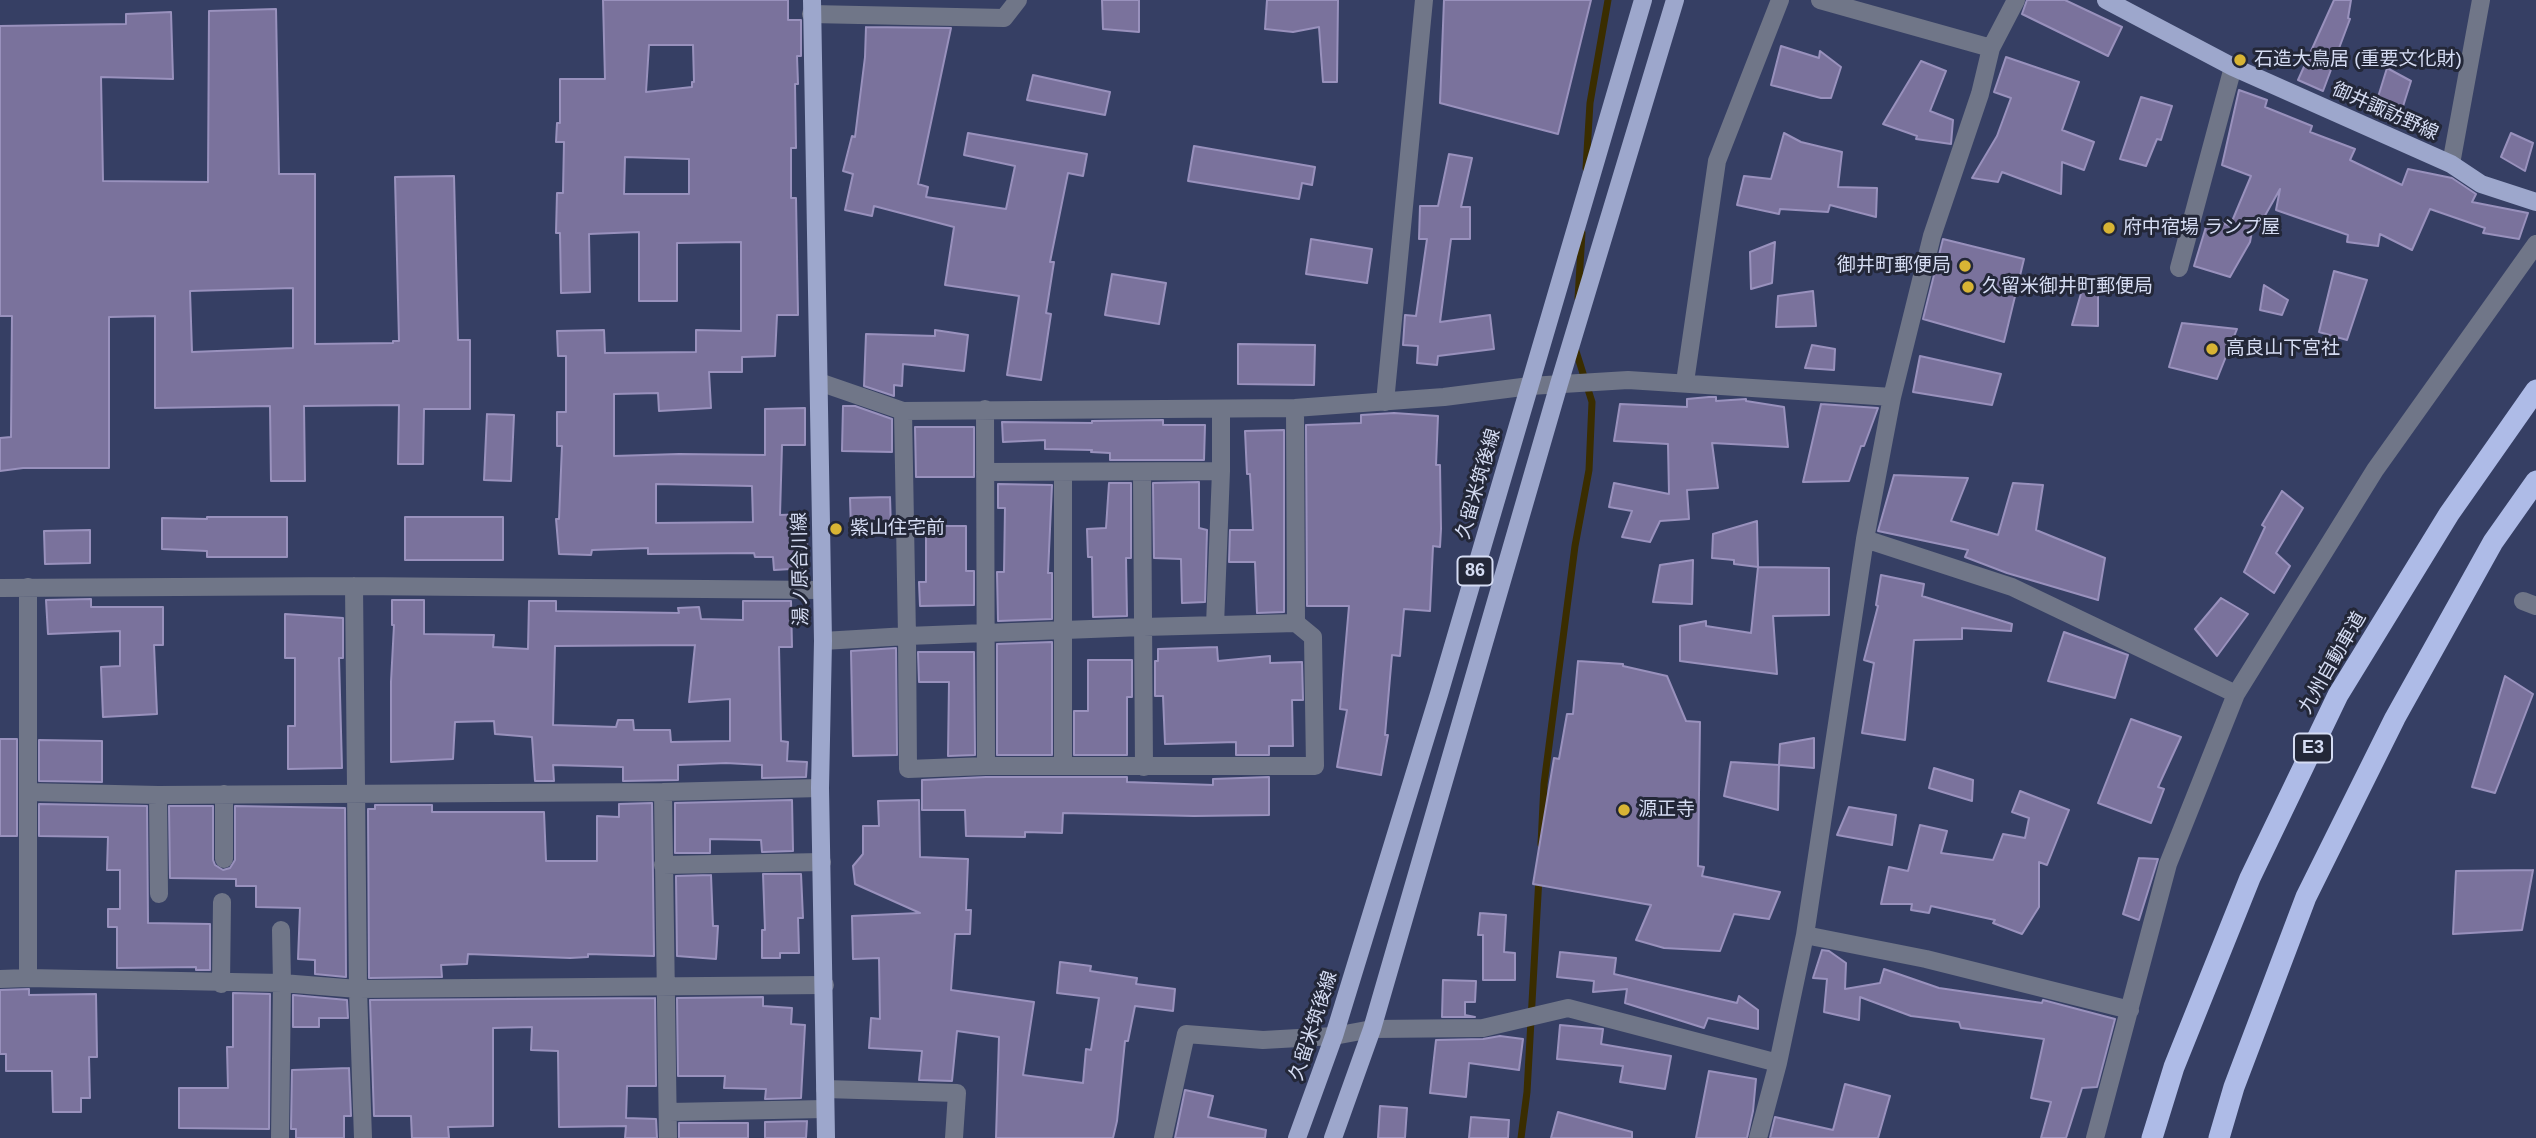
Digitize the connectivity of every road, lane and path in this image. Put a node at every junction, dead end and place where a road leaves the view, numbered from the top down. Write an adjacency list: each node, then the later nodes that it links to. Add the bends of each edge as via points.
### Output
1 (1018, 0): 10 (street, via 1004,18)
2 (1424, 0): 23 (street)
3 (1643, 0): 20 (main road, 久留米筑後線 / 86)
4 (1675, 0): 19 (main road, 86)
5 (1780, 0): 18 (street, via 1717,161)
6 (1820, 0): 11 (street)
7 (2016, 0): 11 (street)
8 (2106, 0): 12 (main road, 御井諏訪野線)
9 (2481, 0): 13 (street)
10 (811, 7): 17 (main road, 湯ノ原合川線)
11 (1992, 48): 22 (street, via 1932,236)
12 (2233, 67): 13 (main road, 御井諏訪野線); 16 (street)
13 (2451, 164): 14 (main road, 御井諏訪野線, via 2480,184)
14 (2536, 202)
15 (2536, 244): 45 (street, via 2375,470)
16 (2179, 268)
17 (819, 382): 27 (street); 37 (main road, 湯ノ原合川線)
18 (1685, 382): 19 (street); 22 (street)
19 (1559, 384): 20 (street); 70 (main road, 86)
20 (1530, 386): 23 (street); 71 (main road, 久留米筑後線 / 86)
21 (2536, 390): 86 (highway, 九州自動車道 / E3, via 2449,514 2338,695 2250,878 2174,1067)
22 (1892, 397): 33 (street)
23 (1385, 402): 24 (street)
24 (1295, 408): 26 (street); 38 (street)
25 (985, 409): 26 (street); 27 (street); 29 (street)
26 (1221, 409): 28 (street)
27 (903, 411): 43 (street)
28 (1221, 471): 31 (street); 39 (street)
29 (985, 472): 30 (street); 42 (street)
30 (1063, 472): 31 (street); 41 (street)
31 (1142, 472): 40 (street)
32 (2536, 481): 87 (highway, via 2493,542 2395,718 2306,897)
33 (1865, 539): 45 (street, via 2012,587); 61 (street)
34 (354, 586): 35 (street); 37 (street); 51 (street)
35 (27, 587): 36 (street); 50 (street)
36 (0, 588)
37 (822, 590): 44 (main road, 湯ノ原合川線)
38 (1296, 623): 39 (street); 48 (street, via 1313,637 1315,766)
39 (1215, 625): 40 (street)
40 (1143, 626): 41 (street); 48 (street)
41 (1063, 630): 42 (street); 47 (street)
42 (986, 633): 43 (street); 46 (street)
43 (907, 636): 44 (street); 46 (street, via 908,769)
44 (823, 641): 49 (main road, 湯ノ原合川線)
45 (2236, 694): 69 (street, via 2168,864)
46 (986, 766): 47 (street)
47 (1063, 766): 48 (street)
48 (1144, 767)
49 (820, 788): 52 (street); 56 (main road, 湯ノ原合川線)
50 (29, 792): 54 (street); 62 (street)
51 (355, 792): 52 (street); 53 (street); 68 (street)
52 (663, 792): 57 (street)
53 (224, 794): 54 (street); 55 (street)
54 (158, 795): 58 (street)
55 (224, 859)
56 (822, 862): 57 (street); 66 (main road, 湯ノ原合川線)
57 (663, 865): 67 (street)
58 (159, 894)
59 (222, 902): 65 (street)
60 (281, 930): 64 (street)
61 (1805, 935): 69 (street, via 1926,959); 72 (street)
62 (28, 978): 63 (street); 65 (street)
63 (0, 979)
64 (282, 983): 65 (street); 68 (street); 76 (street)
65 (221, 984)
66 (825, 985): 67 (street); 73 (main road, 湯ノ原合川線)
67 (664, 986): 68 (street); 75 (street)
68 (358, 989): 77 (street)
69 (2130, 1010): 85 (street)
70 (1372, 1029): 71 (street); 72 (street, via 1483,1028 1568,1008); 83 (main road, 86)
71 (1334, 1037): 81 (street, via 1263,1040 1186,1034); 82 (main road, 久留米筑後線 / 86)
72 (1778, 1063): 84 (street)
73 (825, 1088): 74 (main road, 湯ノ原合川線); 80 (street, via 957,1094)
74 (825, 1110): 75 (street); 79 (main road, 湯ノ原合川線)
75 (669, 1112): 78 (street)
76 (280, 1138)
77 (363, 1138)
78 (668, 1138)
79 (826, 1138)
80 (954, 1138)
81 (1163, 1138)
82 (1297, 1138)
83 (1333, 1138)
84 (1758, 1138)
85 (2095, 1138)
86 (2152, 1138)
87 (2219, 1138)

